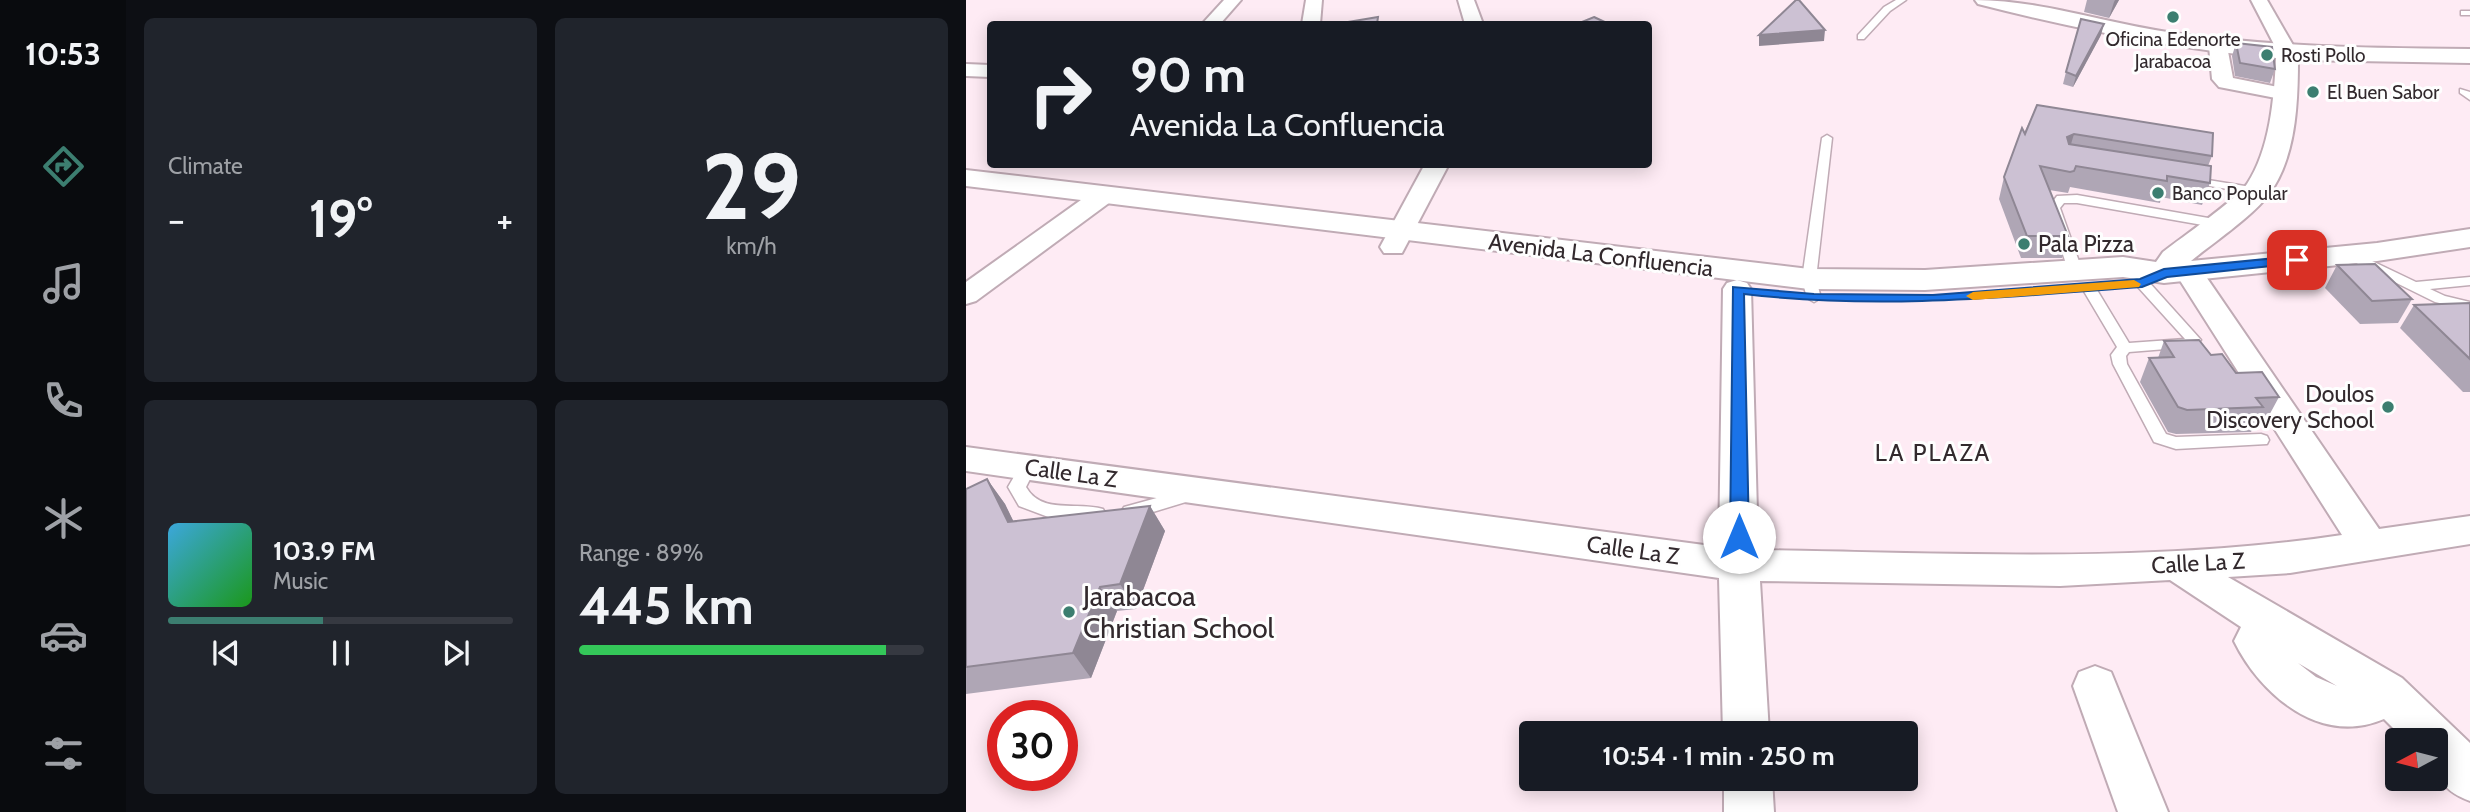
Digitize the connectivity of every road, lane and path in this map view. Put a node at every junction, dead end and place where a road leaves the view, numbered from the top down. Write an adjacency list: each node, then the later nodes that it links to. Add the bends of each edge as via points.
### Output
1 (1233, 0): 7 (street)
2 (1314, 0): 8 (street)
3 (1466, 0): 9 (street)
4 (1902, 0): 10 (lane)
5 (1985, 0): 11 (street, via 2071,23)
6 (2259, 0): 12 (street)
7 (1214, 21)
8 (1311, 21)
9 (1473, 21)
10 (1861, 37)
11 (2218, 46): 12 (street); 16 (street, via 2226,83)
12 (2287, 52): 13 (street); 16 (street)
13 (2470, 57)
14 (966, 70): 15 (street)
15 (987, 71)
16 (2286, 94): 21 (street, via 2273,161)
17 (1827, 138): 32 (lane)
18 (1435, 168): 26 (street)
19 (966, 178): 23 (street, Avenida La Confluencia)
20 (2176, 178): 21 (lane)
21 (2257, 191): 24 (street)
22 (966, 193): 23 (street, Avenida La Confluencia)
23 (1094, 202): 26 (street, Avenida La Confluencia); 34 (street)
24 (2214, 223): 28 (street, via 2174,259); 29 (lane, via 2061,200 2053,208 2055,220)
25 (2470, 238): 27 (street, Avenida La Confluencia)
26 (1397, 239): 32 (street, Avenida La Confluencia); 33 (street, Avenida La Confluencia)
27 (2351, 255): 28 (street, Avenida La Confluencia); 31 (lane)
28 (2165, 276): 29 (street, Avenida La Confluencia); 36 (lane, via 2194,340 2183,346); 40 (street)
29 (2082, 279): 32 (street, Avenida La Confluencia, via 1933,299); 36 (lane)
30 (2470, 281): 31 (lane)
31 (2413, 287): 35 (lane)
32 (1812, 288): 33 (street, Avenida La Confluencia)
33 (1737, 289): 42 (street)
34 (966, 295)
35 (2470, 306)
36 (2125, 348): 37 (lane, via 2118,355 2120,364 2160,438 2176,443)
37 (2261, 440)
38 (966, 459): 42 (street, Calle La Z)
39 (2470, 530): 40 (street, Calle La Z)
40 (2370, 546): 41 (street, Calle La Z, via 2290,558)
41 (2177, 564): 42 (street, Calle La Z, via 2060,570); 45 (street, via 2269,624 2255,642 2266,661 2298,690 2342,708 2366,706 2386,692)
42 (1740, 565): 44 (street)
43 (2095, 686): 48 (street)
44 (1746, 721)
45 (2470, 778)
46 (1748, 791): 47 (street)
47 (1749, 812)
48 (2143, 812)

